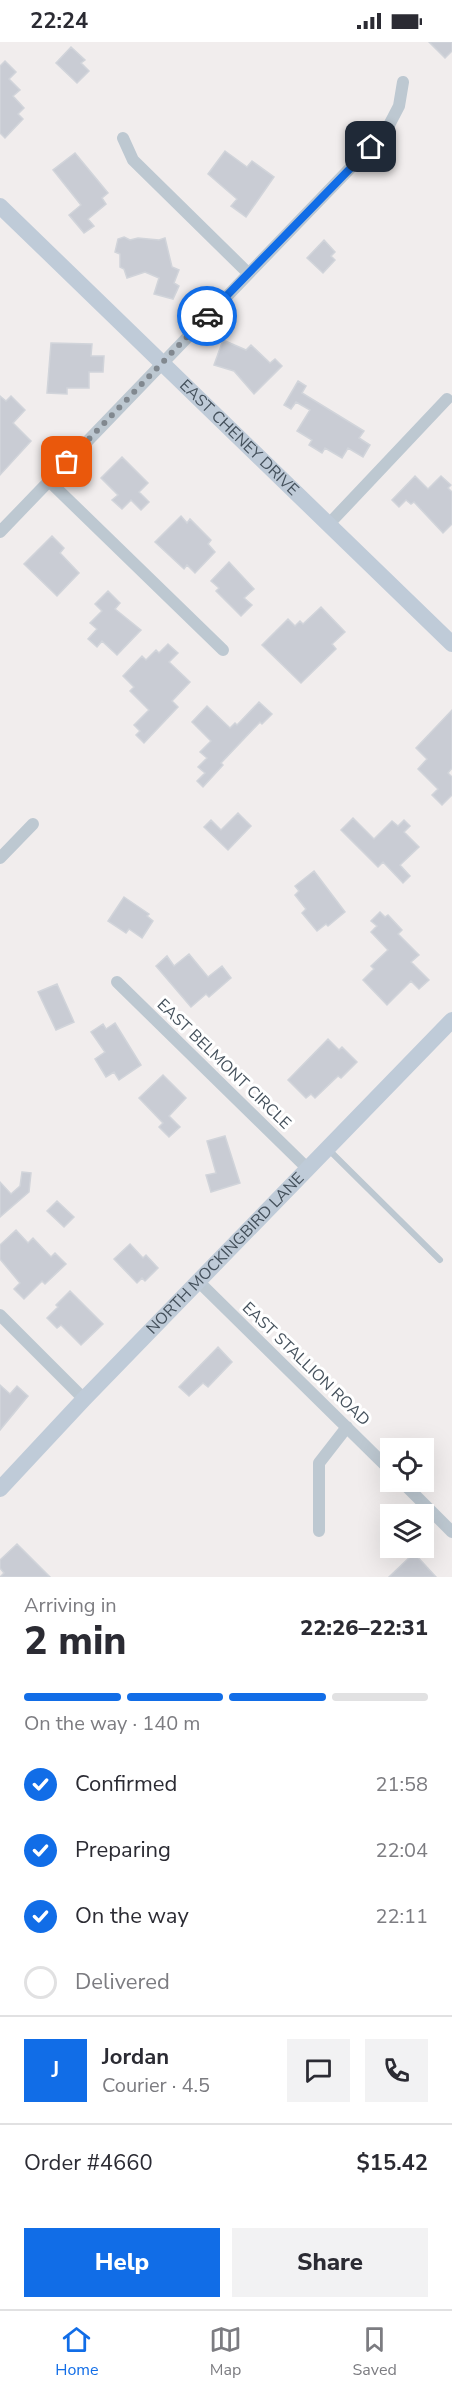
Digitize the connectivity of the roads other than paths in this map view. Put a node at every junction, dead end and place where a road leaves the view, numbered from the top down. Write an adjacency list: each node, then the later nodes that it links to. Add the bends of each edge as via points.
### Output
1 (403, 82): 4 (street, via 399,106 387,131)
2 (123, 138): 4 (street, via 133,160)
3 (0, 206): 5 (street, EAST CHENEY DRIVE)
4 (248, 273): 5 (street)
5 (162, 363): 7 (street); 8 (street, EAST CHENEY DRIVE)
6 (447, 399): 8 (street)
7 (49, 481): 9 (street); 11 (street)
8 (328, 525): 10 (street, EAST CHENEY DRIVE)
9 (0, 532)
10 (452, 644)
11 (223, 650)
12 (33, 824): 13 (street)
13 (0, 858)
14 (117, 982): 17 (street, EAST BELMONT CIRCLE)
15 (452, 1020): 16 (street, NORTH MOCKINGBIRD LANE)
16 (328, 1149): 17 (street, NORTH MOCKINGBIRD LANE); 18 (lane)
17 (308, 1169): 19 (street, NORTH MOCKINGBIRD LANE)
18 (440, 1260)
19 (199, 1282): 21 (street, NORTH MOCKINGBIRD LANE); 22 (street, EAST STALLION ROAD)
20 (0, 1315): 21 (street)
21 (84, 1399): 24 (street, NORTH MOCKINGBIRD LANE)
22 (347, 1427): 23 (street, EAST STALLION ROAD); 26 (street, via 319,1464)
23 (380, 1460)
24 (0, 1489)
25 (412, 1492): 27 (street)
26 (319, 1532)
27 (452, 1532)

